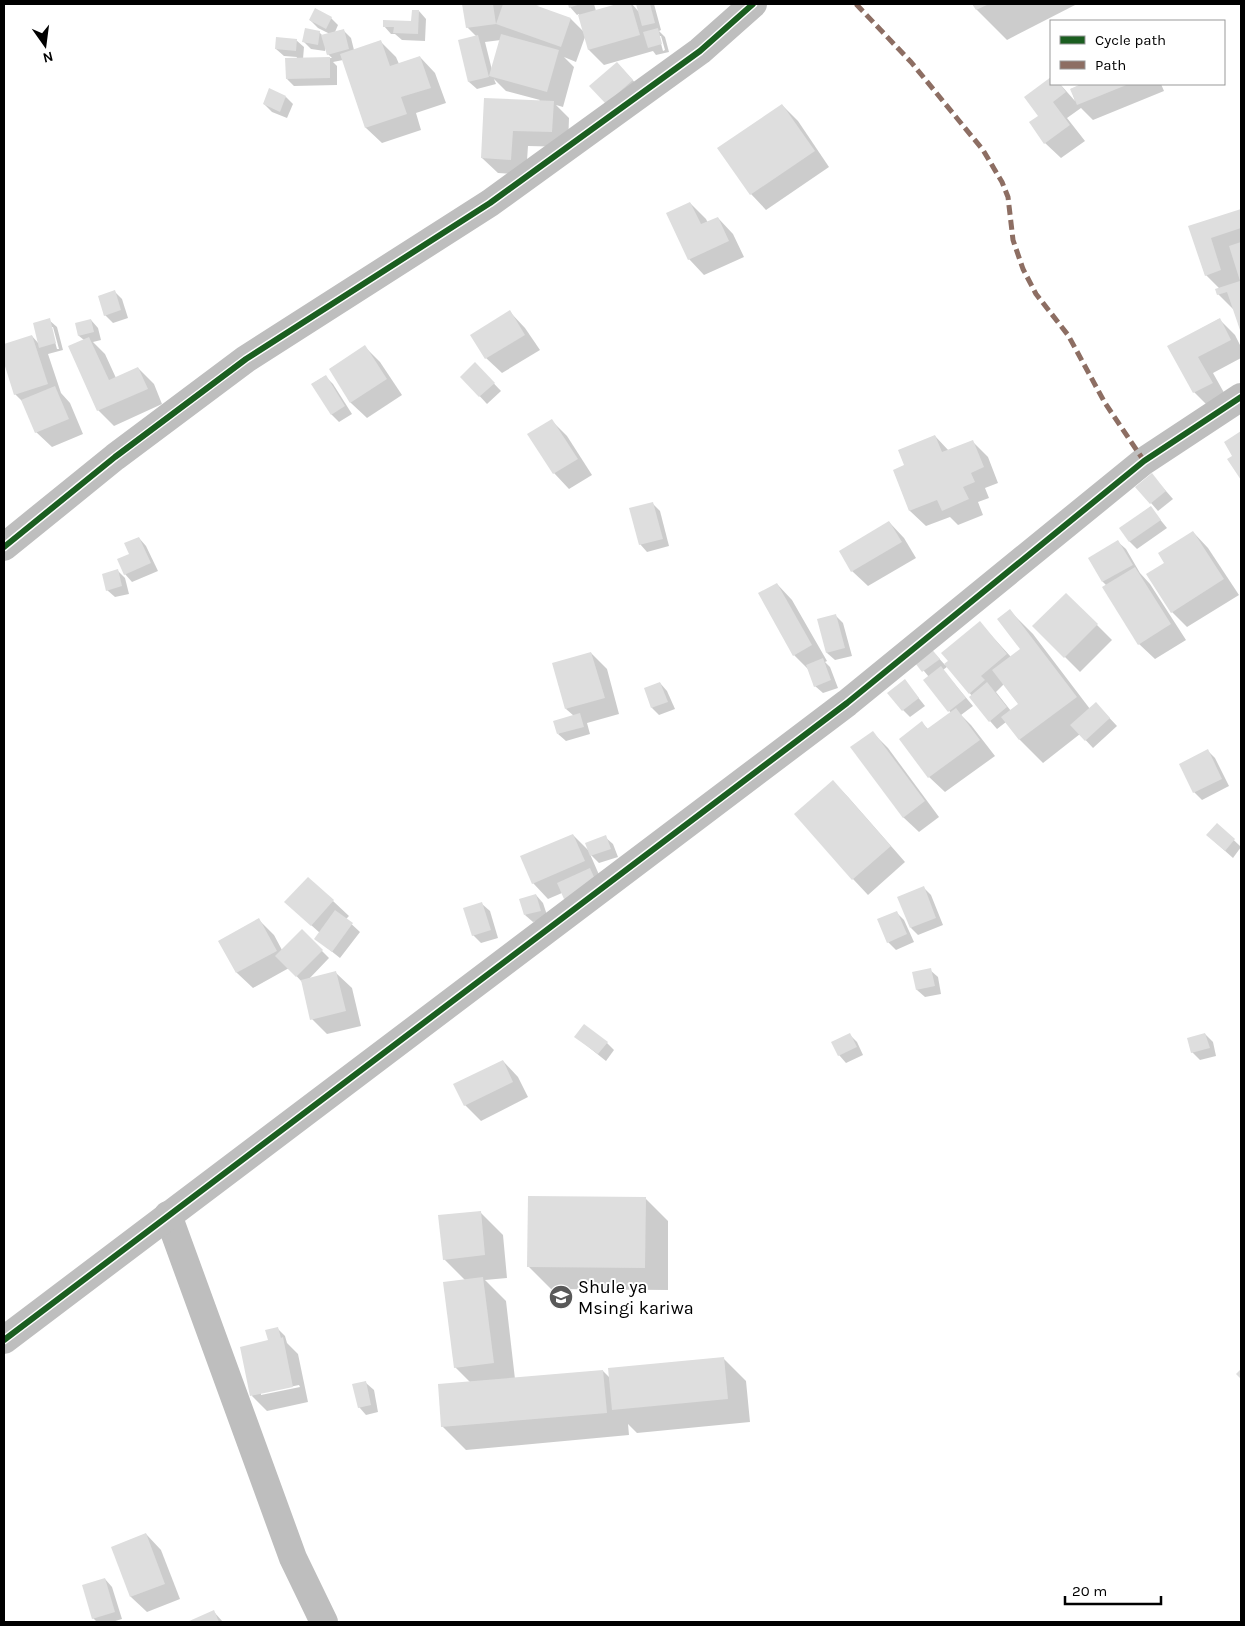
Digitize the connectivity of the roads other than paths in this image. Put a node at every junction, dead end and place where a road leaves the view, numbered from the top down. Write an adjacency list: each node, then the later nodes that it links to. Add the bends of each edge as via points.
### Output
1 (752, 4): 3 (street, via 700,51 490,203 246,359 115,457)
2 (1241, 397): 4 (street, via 1144,461 847,703)
3 (4, 547)
4 (168, 1215): 5 (street); 6 (street, via 293,1558)
5 (4, 1340)
6 (324, 1622)

